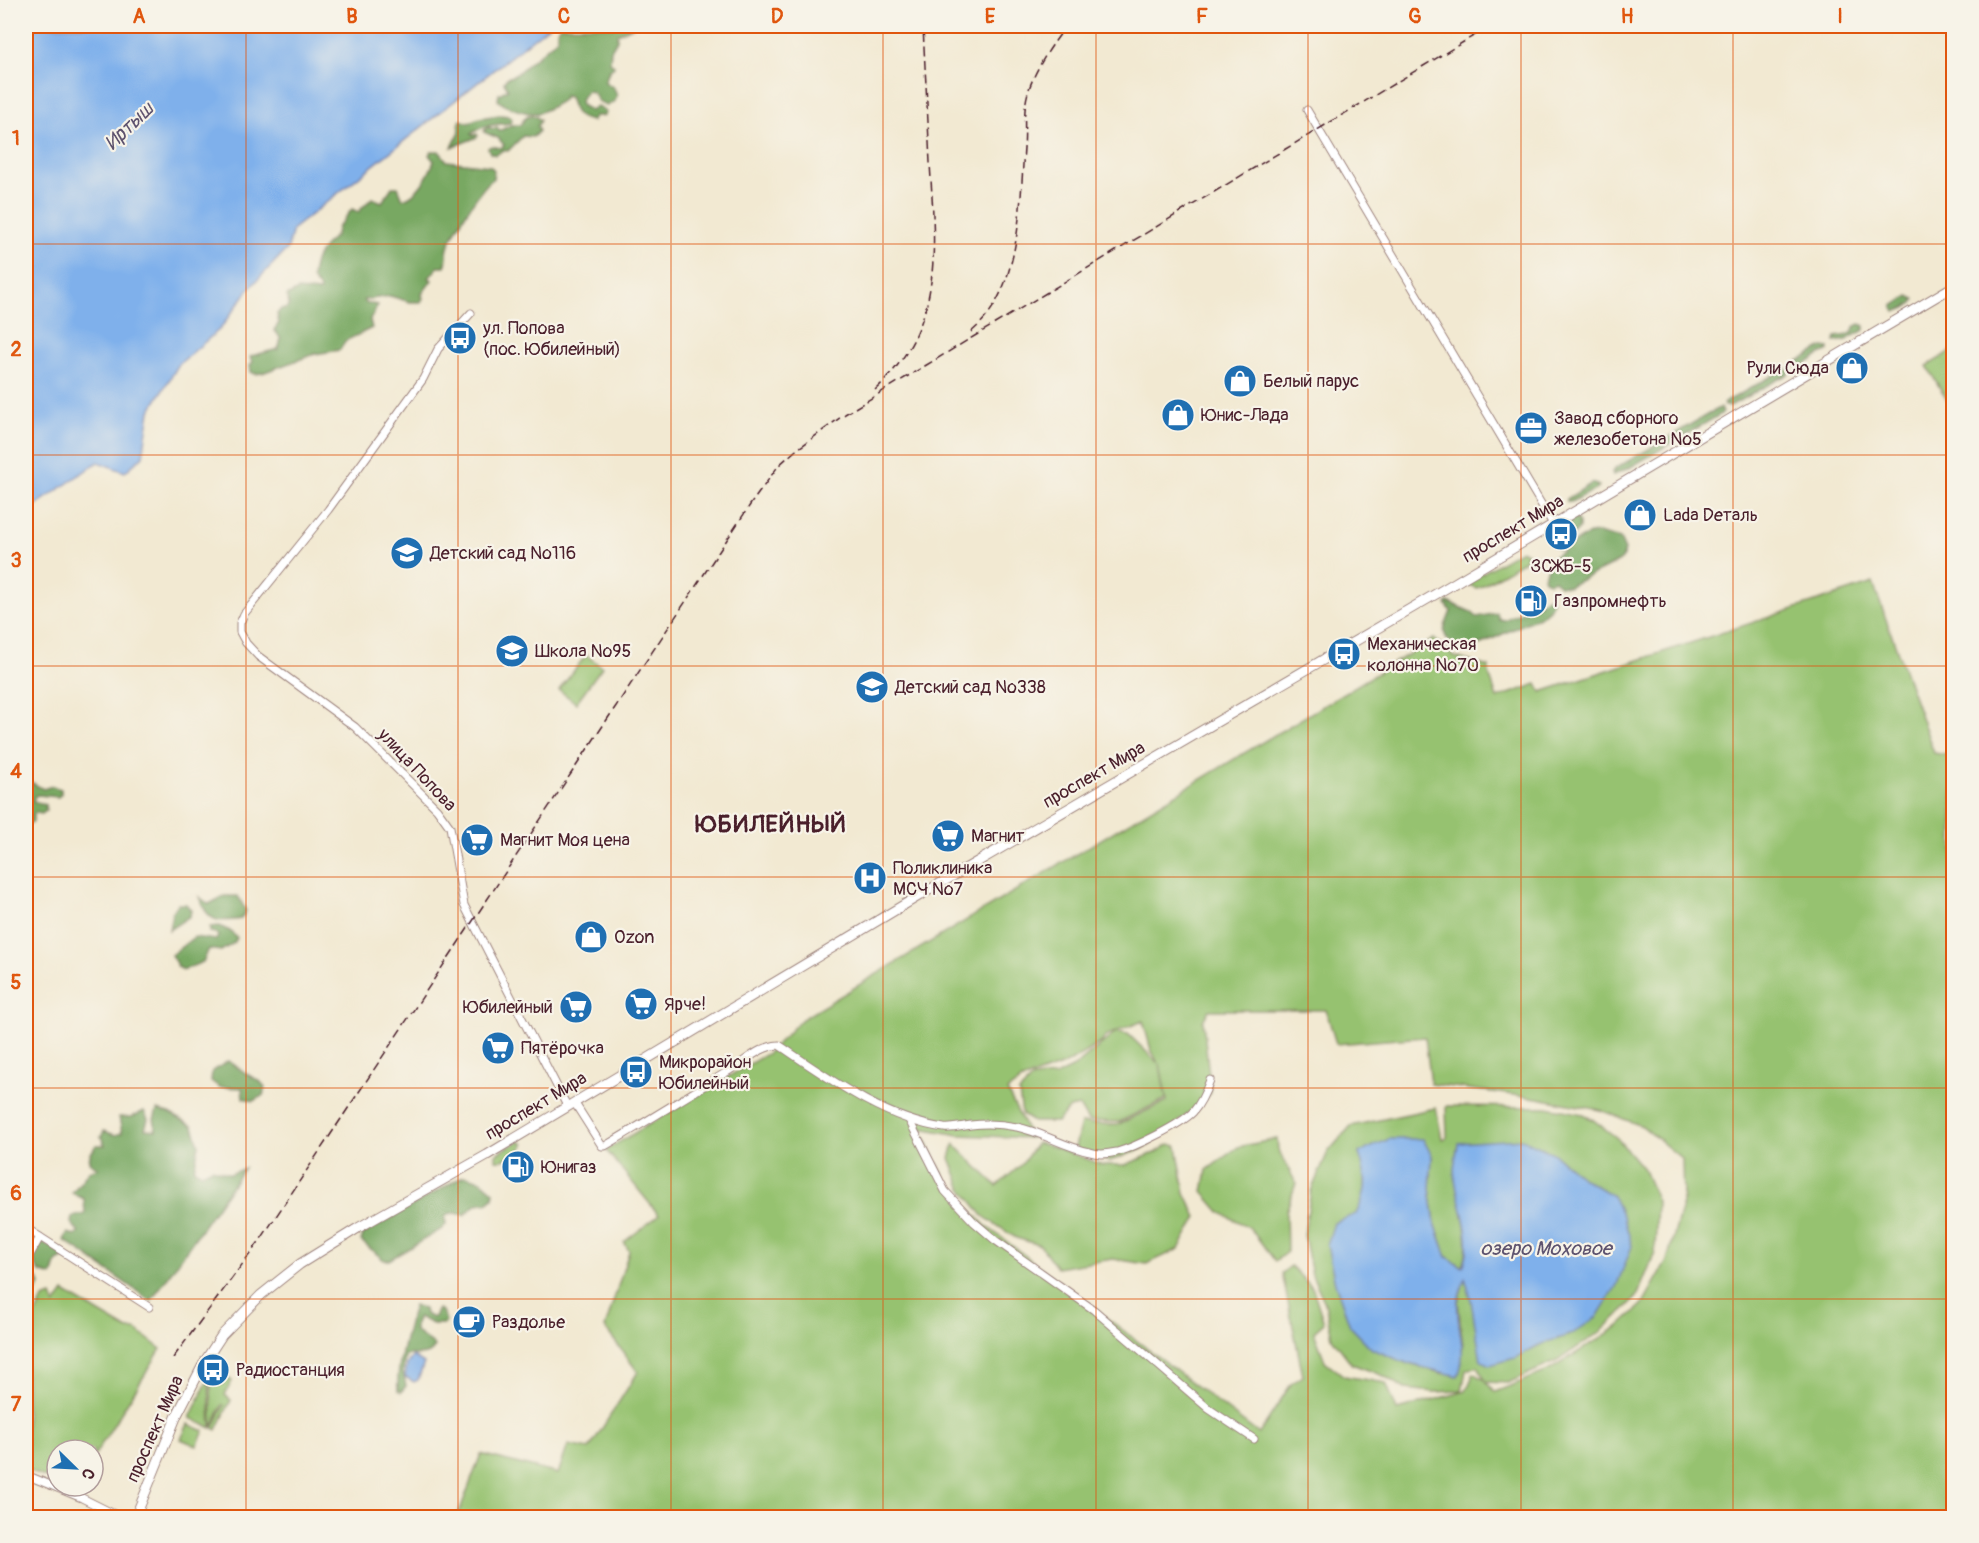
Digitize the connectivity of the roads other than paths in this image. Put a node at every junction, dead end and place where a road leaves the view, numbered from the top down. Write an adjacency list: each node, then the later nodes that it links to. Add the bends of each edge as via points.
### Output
1 (1307, 110): 4 (street)
2 (1953, 286): 4 (street, проспект Мира)
3 (471, 313): 6 (street, улица Попова, via 438,349 423,380 328,510 251,604 240,623 240,632 258,656 360,732 427,798 450,827 464,905)
4 (1553, 524): 6 (street, проспект Мира)
5 (1210, 1080): 7 (street, via 1201,1101 1181,1122 1130,1147 1105,1154 1090,1153 1017,1127 992,1124 948,1129)
6 (570, 1104): 7 (street, улица Попова, via 605,1146 760,1050 779,1045 875,1105); 15 (street, проспект Мира, via 358,1228 300,1264 261,1295 222,1335 201,1369 177,1415)
7 (909, 1120): 12 (street, via 945,1191 974,1222 1094,1310 1209,1409)
8 (26, 1228): 9 (street)
9 (40, 1237): 10 (street); 11 (street)
10 (26, 1262)
11 (149, 1307)
12 (1254, 1439)
13 (26, 1475): 14 (street)
14 (122, 1518)
15 (135, 1518)

